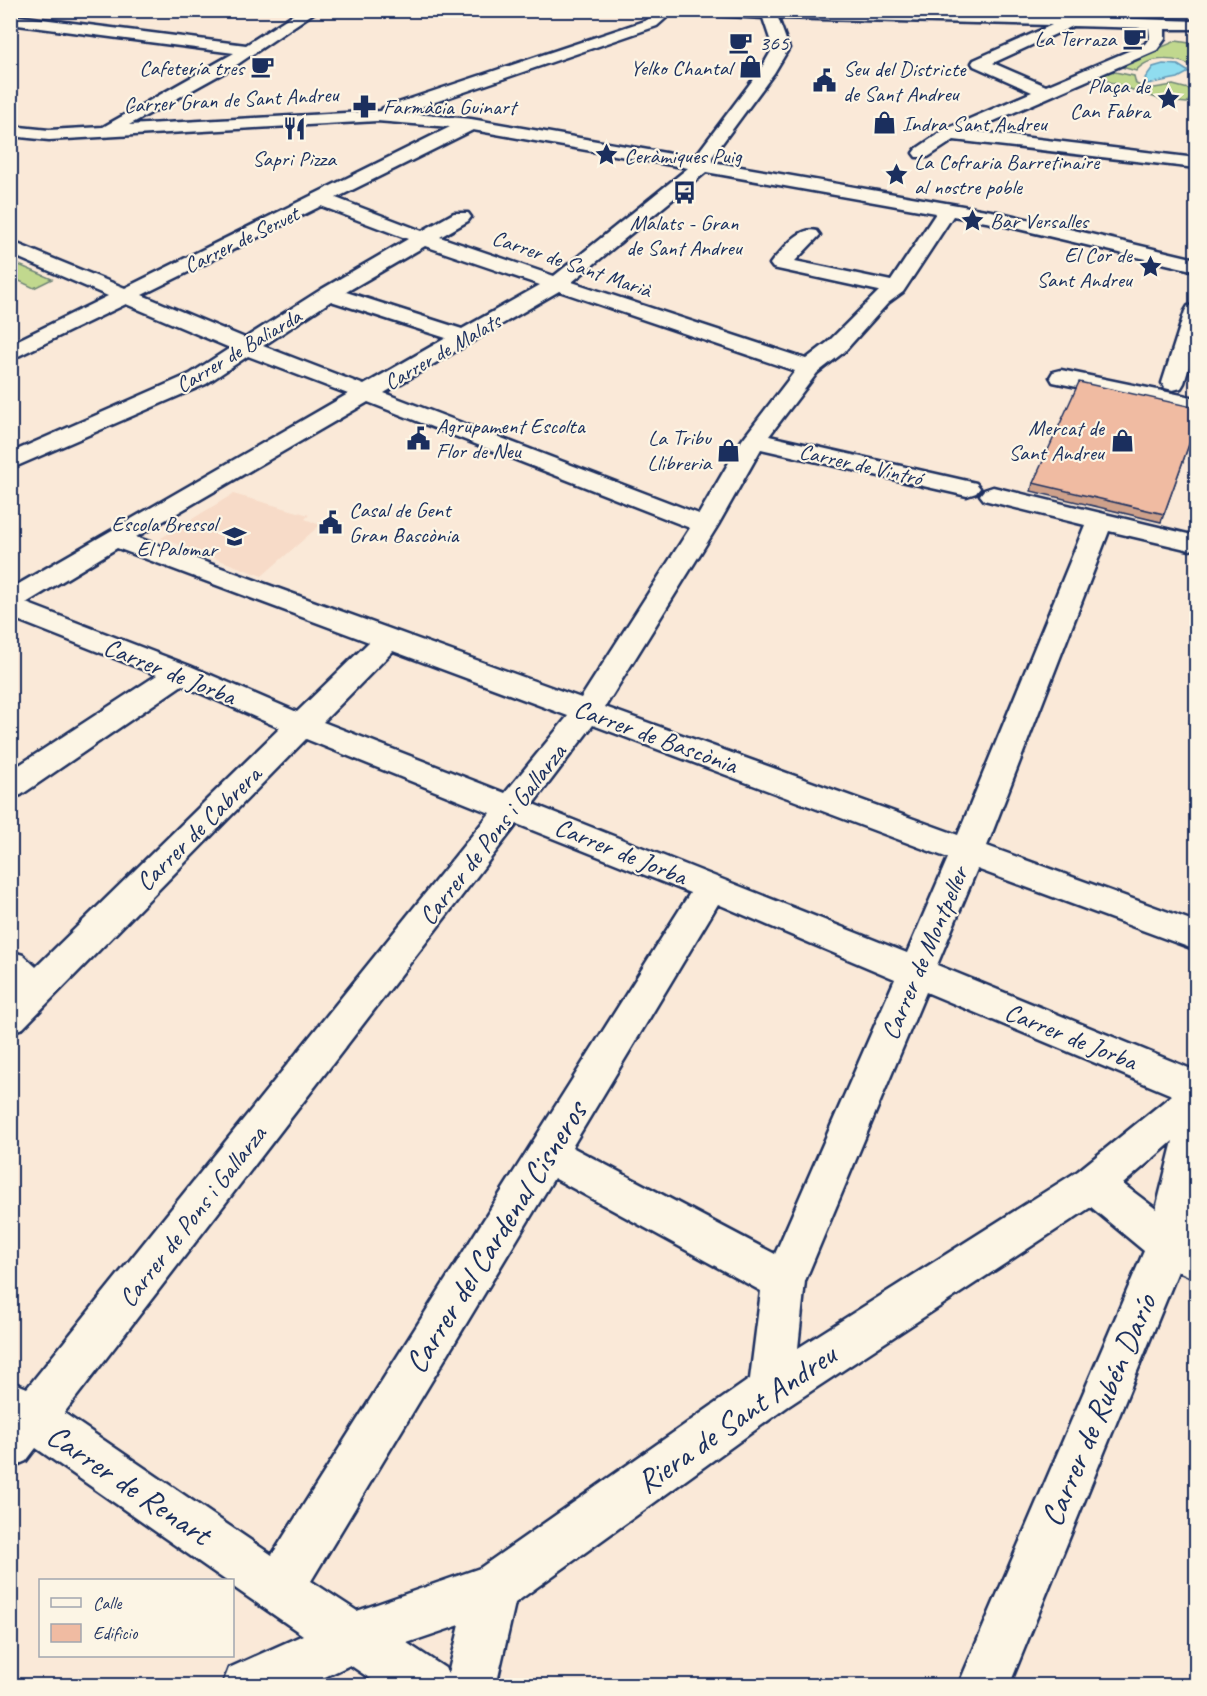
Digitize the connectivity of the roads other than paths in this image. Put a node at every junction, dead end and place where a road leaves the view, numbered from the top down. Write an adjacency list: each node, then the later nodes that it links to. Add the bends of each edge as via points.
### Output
1 (311, 10): 9 (street)
2 (668, 10): 11 (street, via 652,23)
3 (694, 10): 4 (street)
4 (769, 15): 5 (street); 20 (street, Carrer de Malats, via 781,48 703,157)
5 (1083, 17): 7 (street); 10 (street, via 980,63)
6 (10, 19): 9 (street)
7 (1156, 24): 8 (street); 10 (street, via 1158,41 1151,47)
8 (1197, 25)
9 (249, 50): 13 (street)
10 (1045, 92): 15 (street)
11 (377, 116): 12 (street, Carrer Gran de Sant Andreu); 13 (street, Carrer Gran de Sant Andreu)
12 (471, 124): 20 (street, Carrer Gran de Sant Andreu); 21 (street, Carrer de Servet)
13 (107, 130): 16 (street, Carrer Gran de Sant Andreu)
14 (10, 131): 16 (street, Carrer Gran de Sant Andreu)
15 (950, 134): 18 (street); 19 (street)
16 (49, 135): 17 (street)
17 (10, 147)
18 (922, 153)
19 (1197, 163)
20 (703, 165): 22 (street, Carrer Gran de Sant Andreu); 28 (street, Carrer de Malats)
21 (320, 199): 25 (street, Carrer de Sant Marià); 31 (street, Carrer de Servet)
22 (948, 209): 27 (street, Carrer Gran de Sant Andreu); 29 (street, Carrer de Pons i Gallarza)
23 (461, 217): 25 (street, Carrer de Baliarda)
24 (810, 235): 29 (street, via 780,264)
25 (425, 239): 28 (street, Carrer de Sant Marià); 30 (street, Carrer de Baliarda)
26 (11, 248): 31 (street)
27 (1197, 265)
28 (558, 284): 33 (street, Carrer de Malats); 36 (street, Carrer de Sant Marià)
29 (896, 288): 36 (street, Carrer de Pons i Gallarza)
30 (329, 293): 33 (street); 34 (street, Carrer de Baliarda)
31 (130, 294): 34 (street); 35 (street, Carrer de Servet)
32 (1197, 311): 38 (street)
33 (466, 338): 39 (street, Carrer de Malats)
34 (246, 347): 39 (street); 42 (street, Carrer de Baliarda, via 198,379)
35 (10, 353)
36 (809, 368): 41 (street, Carrer de Pons i Gallarza)
37 (1061, 376): 38 (street)
38 (1169, 392): 40 (street)
39 (367, 394): 46 (street); 47 (street, Carrer de Malats)
40 (1197, 405)
41 (754, 440): 43 (street, Carrer de Vintró); 46 (street, Carrer de Pons i Gallarza)
42 (10, 462)
43 (967, 488)
44 (993, 495): 45 (street)
45 (1100, 521): 48 (street); 57 (street, Carrer de Montpeller)
46 (705, 525): 53 (street, Carrer de Pons i Gallarza)
47 (115, 538): 49 (street, Carrer de Malats); 51 (street, Carrer de Bascònia)
48 (1190, 542)
49 (10, 601)
50 (10, 607): 52 (street, Carrer de Jorba)
51 (387, 640): 53 (street, Carrer de Bascònia); 54 (street, Carrer de Cabrera)
52 (180, 673): 54 (street, Carrer de Jorba); 55 (street)
53 (588, 711): 56 (street, Carrer de Pons i Gallarza); 57 (street, Carrer de Bascònia)
54 (300, 725): 56 (street, Carrer de Jorba); 62 (street, Carrer de Cabrera)
55 (10, 787)
56 (513, 808): 58 (street, Carrer de Jorba); 72 (street, Carrer de Pons i Gallarza)
57 (968, 851): 59 (street, Carrer de Bascònia); 61 (street, Carrer de Montpeller)
58 (711, 887): 61 (street, Carrer de Jorba); 67 (street, Carrer del Cardenal Cisneros)
59 (1197, 936)
60 (10, 965): 62 (street)
61 (915, 972): 64 (street, Carrer de Jorba); 70 (street, Carrer de Montpeller)
62 (37, 990): 63 (street, Carrer de Cabrera)
63 (10, 1017)
64 (1197, 1088)
65 (1197, 1099): 68 (street, Riera de Sant Andreu)
66 (1197, 1128): 69 (street, Carrer de Rubén Darío)
67 (546, 1153): 70 (street); 73 (street, Carrer del Cardenal Cisneros)
68 (1092, 1184): 69 (street); 71 (street, Riera de Sant Andreu)
69 (1182, 1252): 79 (street, Carrer de Rubén Darío)
70 (784, 1281): 71 (street, Carrer de Montpeller)
71 (771, 1391): 74 (street, Riera de Sant Andreu)
72 (18, 1422): 73 (street, Carrer de Renart)
73 (280, 1587): 75 (street, Carrer de Renart)
74 (494, 1588): 75 (street, Riera de Sant Andreu); 78 (street)
75 (355, 1637): 76 (street, Riera de Sant Andreu); 77 (street, Carrer de Renart)
76 (247, 1686)
77 (427, 1686)
78 (470, 1686)
79 (983, 1686)

